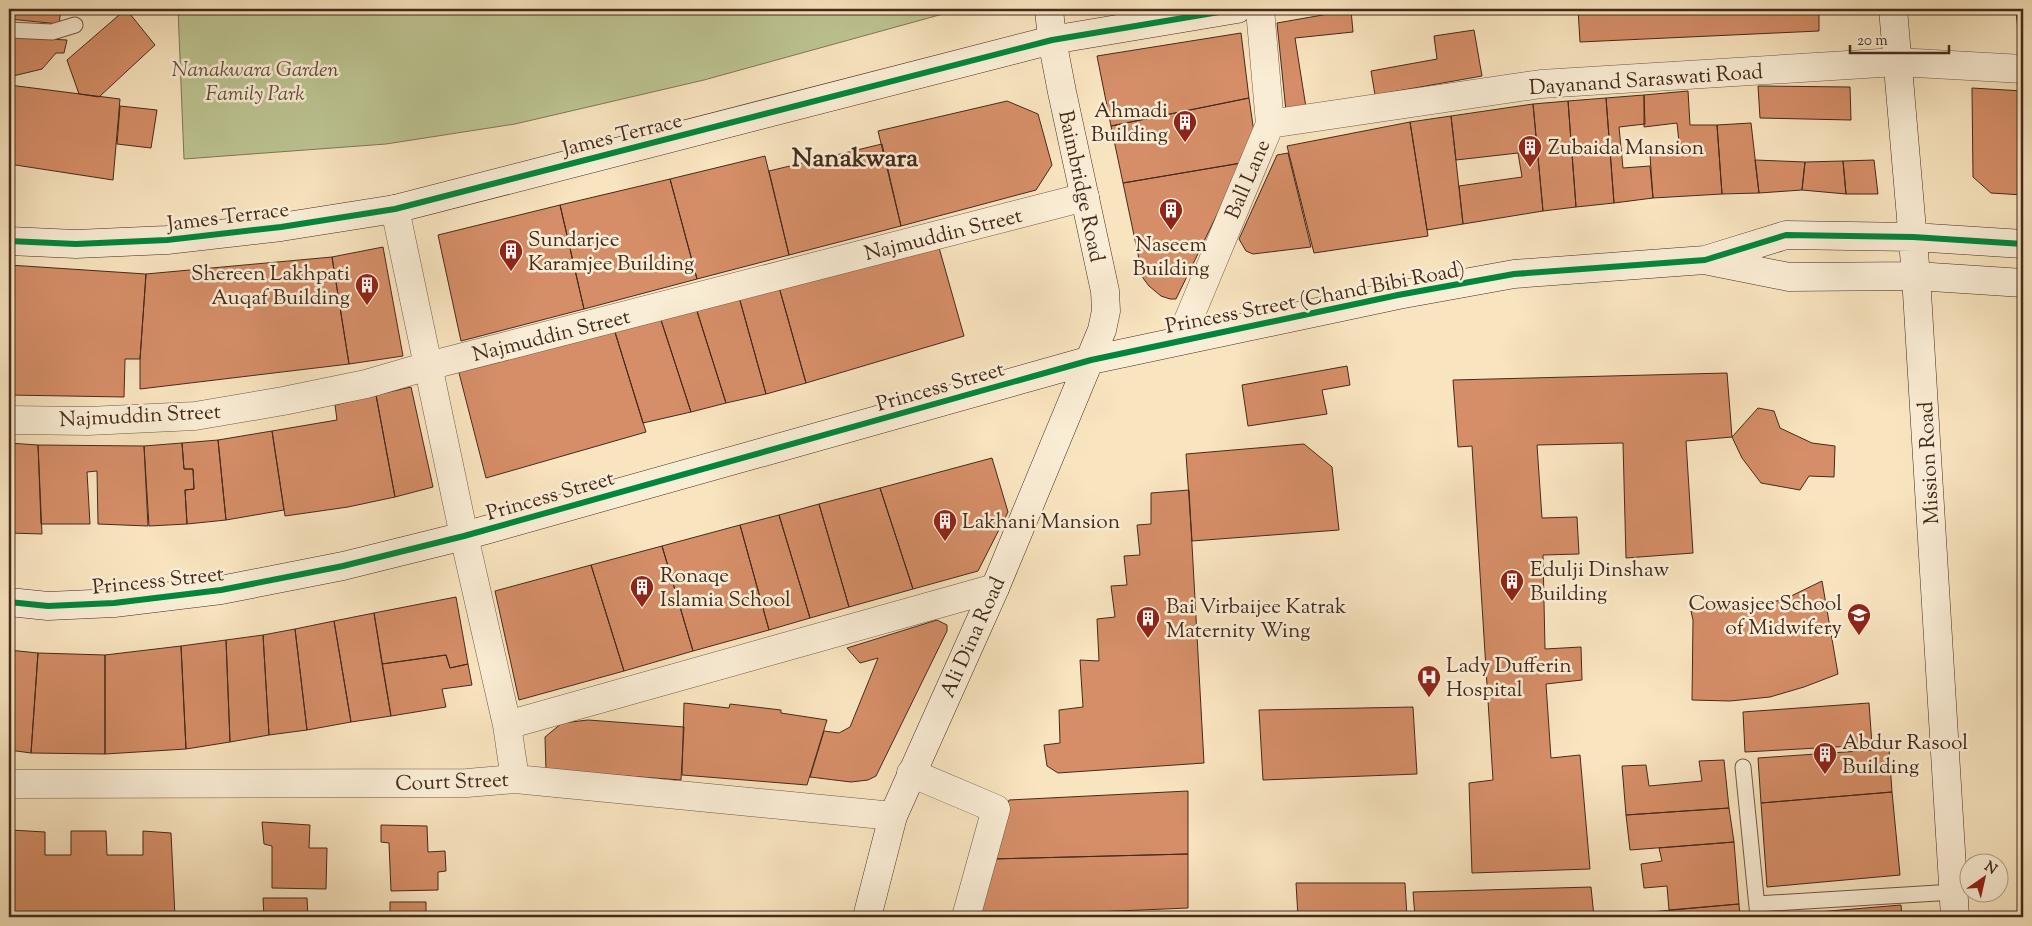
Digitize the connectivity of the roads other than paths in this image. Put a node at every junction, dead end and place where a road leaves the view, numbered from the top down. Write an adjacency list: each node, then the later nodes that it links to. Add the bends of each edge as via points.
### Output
1 (1049, 9): 7 (street, Baimbridge Road)
2 (1260, 9): 10 (street, Ball Lane)
3 (1893, 9): 8 (street, Mission Road)
4 (1225, 10): 7 (street, James Terrace)
5 (75, 25): 6 (lane, via 52,32)
6 (9, 30)
7 (1052, 40): 11 (street, Baimbridge Road); 12 (street, James Terrace)
8 (1897, 62): 9 (street, Dayanand Saraswati Road); 10 (street, Dayanand Saraswati Road, via 1541,84); 13 (street, Mission Road)
9 (2023, 68)
10 (1270, 124): 19 (street, Ball Lane)
11 (1085, 197): 20 (street, Baimbridge Road, via 1105,291 1106,312); 21 (street, Najmuddin Street)
12 (395, 209): 14 (street, James Terrace, via 167,240 76,244); 21 (street)
13 (1913, 237): 15 (street, Princess Street (Chand Bibi Road)); 16 (street, Princess Street (Chand Bibi Road), via 1786,235); 17 (street, Mission Road)
14 (9, 242)
15 (2023, 244)
16 (1705, 260): 17 (street, Princess Street (Chand Bibi Road), via 1790,276); 19 (street, Princess Street (Chand Bibi Road), via 1514,274)
17 (1916, 276): 18 (street, Princess Street (Chand Bibi Road)); 32 (street, Mission Road)
18 (2023, 283)
19 (1180, 340): 20 (street, Princess Street (Chand Bibi Road))
20 (1091, 360): 23 (street, Princess Street); 24 (street, Ali Dina Road)
21 (428, 366): 22 (street, Najmuddin Street, via 357,386 195,416); 23 (street)
22 (9, 420)
23 (464, 536): 25 (street, Princess Street, via 343,566 221,590 114,603 48,606); 26 (street)
24 (995, 588): 26 (street); 28 (street, Ali Dina Road)
25 (9, 602)
26 (507, 725): 29 (street)
27 (1743, 767): 33 (lane)
28 (911, 773): 31 (street, Ali Dina Road); 35 (street, via 996,809)
29 (515, 779): 30 (street, Court Street, via 466,783); 31 (street, Court Street)
30 (9, 784)
31 (893, 816): 34 (street, Ali Dina Road)
32 (1954, 905): 33 (lane)
33 (1757, 910)
34 (867, 917)
35 (966, 917)

